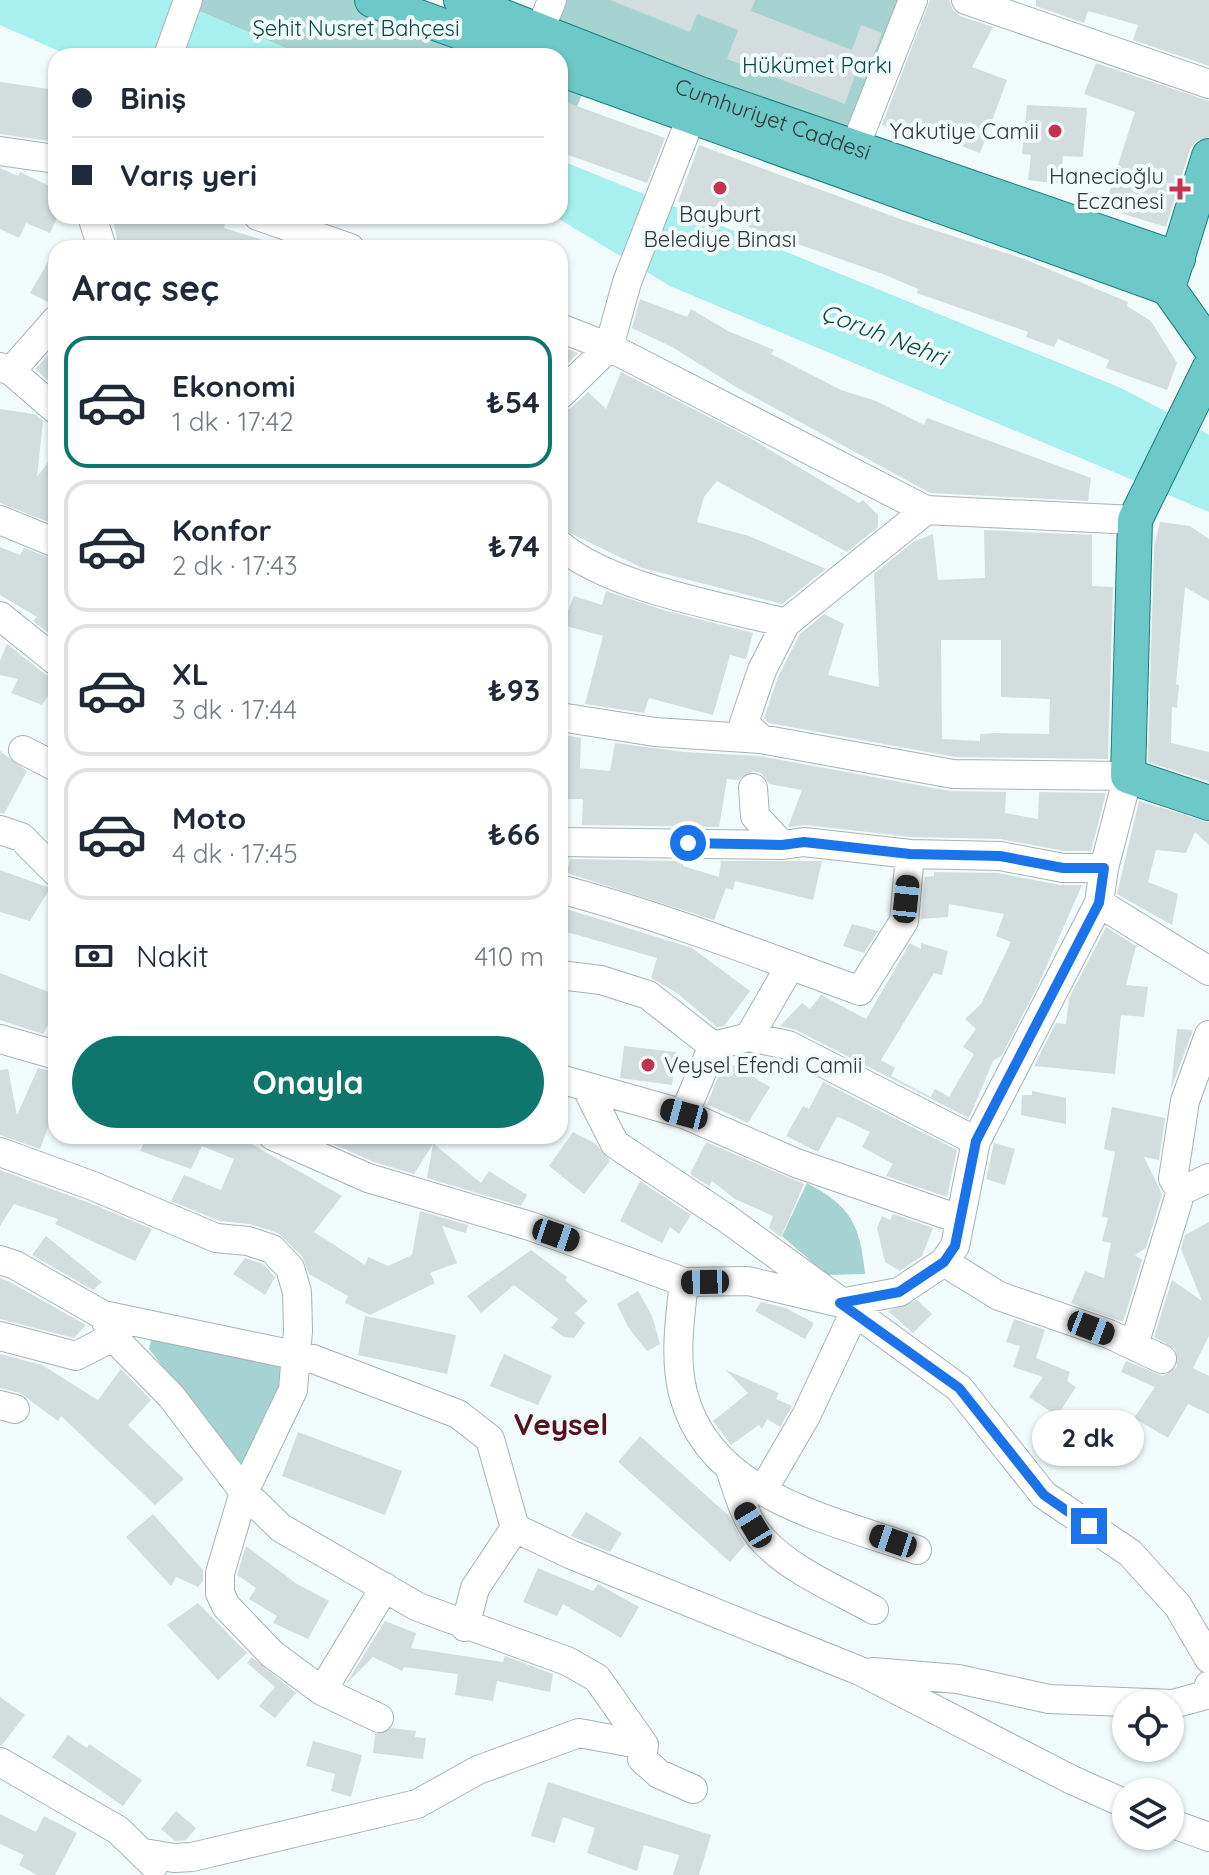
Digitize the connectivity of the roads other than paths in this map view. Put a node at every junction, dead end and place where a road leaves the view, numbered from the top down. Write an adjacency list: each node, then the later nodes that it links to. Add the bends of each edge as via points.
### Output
1 (188, 0): 7 (street)
2 (372, 0): 6 (main road, Cumhuriyet Caddesi)
3 (913, 0): 14 (street)
4 (966, 0): 9 (street)
5 (479, 3): 6 (main road, Cumhuriyet Caddesi)
6 (540, 29): 10 (main road, Cumhuriyet Caddesi)
7 (171, 48)
8 (568, 71): 10 (main road, Cumhuriyet Caddesi)
9 (1209, 84)
10 (695, 105): 14 (main road, Cumhuriyet Caddesi); 21 (street, via 627,282)
11 (0, 151): 13 (street)
12 (1209, 156): 17 (main road)
13 (48, 158)
14 (850, 161): 17 (main road, Cumhuriyet Caddesi)
15 (281, 224): 16 (street)
16 (327, 240)
17 (1173, 274): 20 (main road)
18 (48, 328): 22 (street)
19 (568, 331): 21 (street)
20 (1209, 346)
21 (609, 347): 24 (street); 26 (street)
22 (5, 369): 25 (street)
23 (1209, 369): 27 (main road)
24 (568, 387)
25 (48, 404)
26 (926, 510): 27 (street); 32 (street)
27 (1139, 510): 38 (main road)
28 (0, 520): 29 (street)
29 (48, 540)
30 (568, 552): 32 (street, via 649,587)
31 (0, 616): 33 (street)
32 (786, 623): 35 (street, via 744,723)
33 (48, 655)
34 (568, 718): 35 (street, via 655,732)
35 (761, 739): 38 (street, via 953,774)
36 (23, 750): 37 (street)
37 (48, 763)
38 (1128, 776): 40 (main road); 47 (street)
39 (753, 788): 44 (street, via 755,816)
40 (1209, 803)
41 (11, 834): 42 (street); 46 (street)
42 (48, 838)
43 (568, 842): 44 (street)
44 (782, 845): 45 (street, via 804,842)
45 (910, 854): 47 (street, via 1000,856 1063,868); 50 (street, via 904,921 860,991)
46 (48, 865)
47 (1104, 868): 49 (street)
48 (568, 891): 50 (street, via 649,913)
49 (1099, 903): 51 (street); 60 (street)
50 (790, 966): 54 (street)
51 (1209, 971)
52 (568, 976): 56 (street, via 648,995)
53 (1209, 1035): 64 (street, via 1185,1101 1173,1179)
54 (749, 1037): 56 (street); 60 (street, via 788,1045)
55 (0, 1039): 57 (street)
56 (713, 1046): 59 (street)
57 (48, 1053)
58 (573, 1083): 59 (street); 69 (street, via 615,1144)
59 (684, 1114): 65 (street, via 796,1163)
60 (976, 1141): 65 (street)
61 (291, 1144): 68 (street, via 368,1178 530,1226)
62 (0, 1152): 73 (street, via 216,1238 272,1249 290,1268 297,1292)
63 (1209, 1178): 64 (street)
64 (1181, 1191): 72 (street)
65 (959, 1219): 67 (street, via 955,1246)
66 (0, 1260): 70 (street)
67 (944, 1262): 69 (street, via 899,1292); 72 (street, via 999,1296)
68 (684, 1282): 69 (street, via 748,1281); 75 (street, via 678,1334 682,1389 701,1437)
69 (847, 1307): 76 (street, via 806,1416); 83 (street, via 959,1388 1044,1495 1130,1553 1178,1606)
70 (108, 1326): 71 (street, via 76,1356); 73 (street); 77 (street, via 171,1396)
71 (0, 1336)
72 (1134, 1345): 74 (street)
73 (298, 1357): 77 (street, via 293,1390); 78 (street, via 458,1414 490,1439)
74 (1162, 1359)
75 (731, 1472): 76 (street); 81 (street, via 744,1511 762,1540)
76 (763, 1490): 79 (street)
77 (244, 1492): 80 (street, via 281,1528); 86 (street, via 220,1573 220,1593 272,1654)
78 (515, 1528): 82 (street, via 475,1588); 84 (street)
79 (917, 1550)
80 (385, 1587): 82 (street); 86 (street)
81 (874, 1610)
82 (465, 1627): 88 (street, via 567,1661 597,1678)
83 (1209, 1659)
84 (860, 1671): 85 (street, via 958,1679 1049,1699 1173,1704 1206,1695); 91 (street)
85 (1209, 1685)
86 (322, 1691): 87 (street)
87 (379, 1718)
88 (644, 1745): 90 (street, via 642,1759 659,1774); 94 (street, via 579,1733 478,1770 417,1804 192,1857)
89 (0, 1762): 94 (street, via 118,1830)
90 (693, 1789)
91 (1112, 1798)
92 (1184, 1828): 93 (street)
93 (1209, 1837)
94 (144, 1853): 95 (street)
95 (163, 1875)

